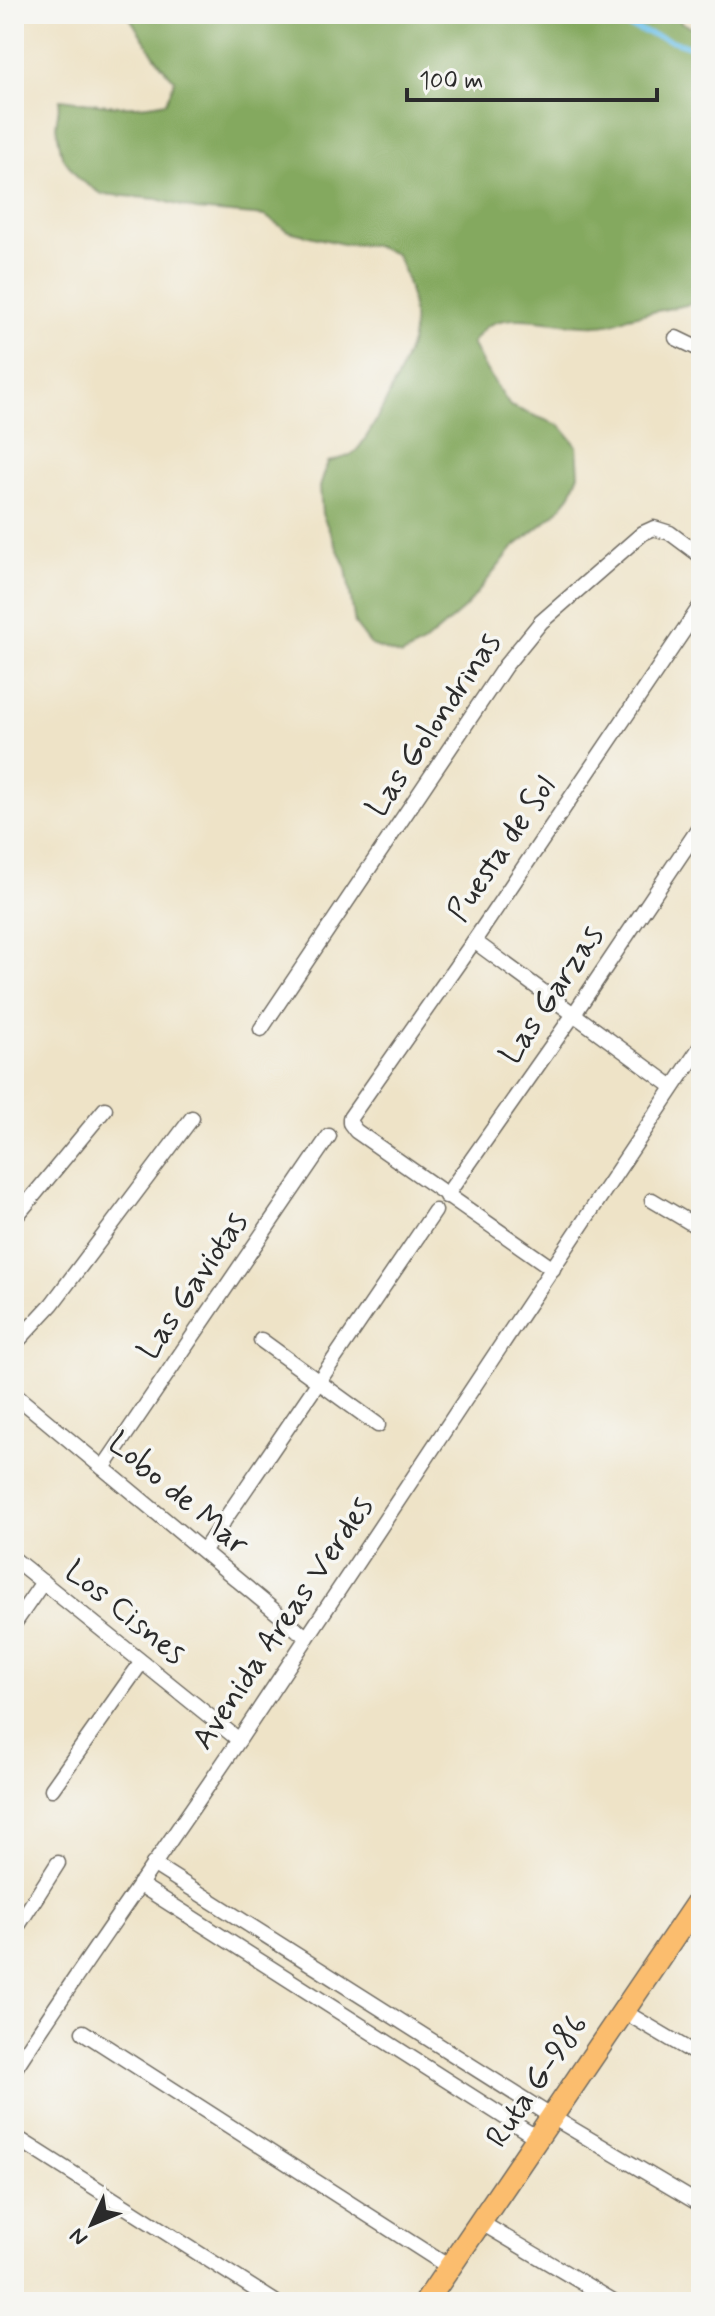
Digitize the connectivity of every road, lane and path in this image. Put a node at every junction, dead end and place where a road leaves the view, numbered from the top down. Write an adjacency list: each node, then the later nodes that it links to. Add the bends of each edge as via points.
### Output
1 (676, 338): 2 (street)
2 (701, 350)
3 (701, 556): 8 (street, Las Golondrinas, via 654,528 541,622 505,666)
4 (701, 605): 6 (street, Puesta de Sol)
5 (701, 825): 7 (street, Las Garzas)
6 (474, 941): 7 (street); 14 (street, Puesta de Sol, via 351,1113 356,1131)
7 (574, 1014): 10 (street); 14 (street, Las Garzas)
8 (261, 1029)
9 (701, 1046): 10 (street, Avenida Areas Verdes)
10 (673, 1087): 19 (street, Avenida Areas Verdes)
11 (105, 1109): 17 (street)
12 (192, 1118): 21 (street, via 52,1304)
13 (329, 1136): 25 (street, Las Gaviotas)
14 (446, 1196): 19 (street)
15 (652, 1200): 18 (street)
16 (435, 1211): 22 (street)
17 (14, 1219)
18 (701, 1229)
19 (553, 1269): 30 (street, Avenida Areas Verdes)
20 (261, 1340): 22 (street)
21 (14, 1345)
22 (317, 1381): 24 (street); 26 (street)
23 (14, 1394): 25 (street, Lobo de Mar)
24 (378, 1425)
25 (103, 1468): 26 (street, Lobo de Mar)
26 (204, 1550): 30 (street, Lobo de Mar)
27 (14, 1559): 28 (street, Los Cisnes)
28 (43, 1582): 29 (street); 31 (street, Los Cisnes)
29 (14, 1624)
30 (306, 1637): 32 (street, Avenida Areas Verdes)
31 (141, 1663): 32 (street, Los Cisnes); 33 (street)
32 (239, 1740): 35 (street, Avenida Areas Verdes)
33 (52, 1789)
34 (58, 1863): 38 (street)
35 (153, 1864): 36 (street, Avenida Areas Verdes); 43 (street)
36 (139, 1884): 42 (street, Avenida Areas Verdes); 45 (street)
37 (698, 1909): 39 (main road, Ruta G-986)
38 (14, 1932)
39 (623, 2011): 41 (street); 43 (main road, Ruta G-986)
40 (83, 2032): 48 (street)
41 (701, 2057)
42 (14, 2070)
43 (552, 2117): 45 (main road, Ruta G-986); 46 (street)
44 (14, 2136): 49 (street)
45 (537, 2138): 47 (main road, Ruta G-986)
46 (701, 2205)
47 (480, 2222): 48 (main road, Ruta G-986); 51 (street)
48 (449, 2267): 50 (main road, Ruta G-986)
49 (275, 2302)
50 (426, 2302)
51 (615, 2302)

